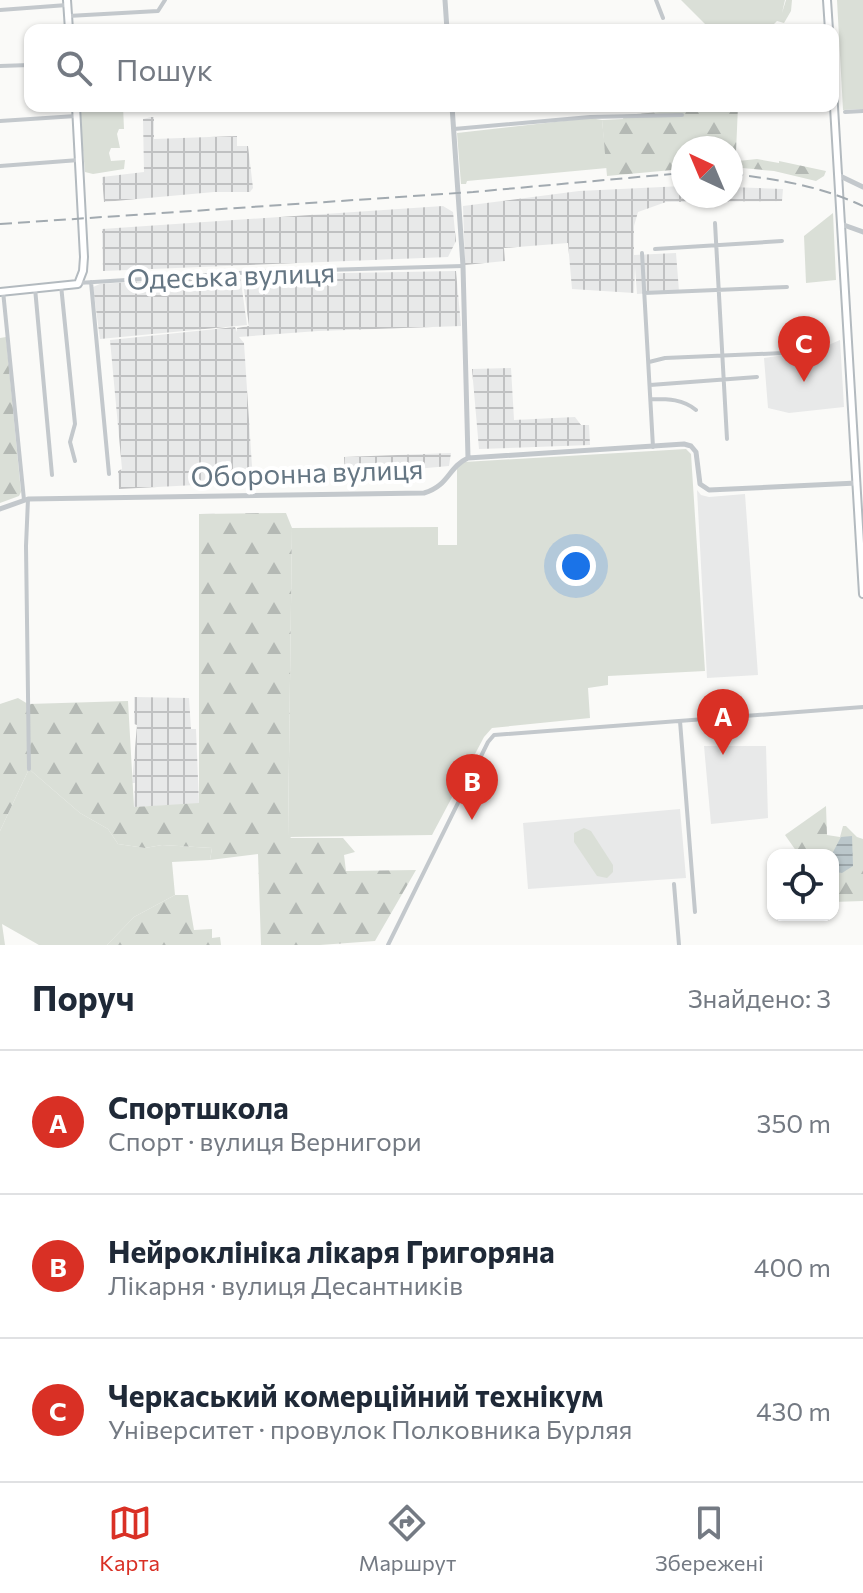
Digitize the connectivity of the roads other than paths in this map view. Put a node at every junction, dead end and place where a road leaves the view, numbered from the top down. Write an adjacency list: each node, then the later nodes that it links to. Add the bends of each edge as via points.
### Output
1 (165, 0): 7 (street, via 158,11)
2 (445, 0): 10 (street)
3 (656, 0): 8 (street)
4 (827, 0): 11 (main road)
5 (67, 2): 6 (street); 7 (main road)
6 (0, 10)
7 (68, 16): 9 (main road)
8 (663, 18)
9 (69, 24)
10 (447, 24)
11 (829, 24)
12 (24, 65): 13 (street)
13 (0, 66)
14 (863, 111): 18 (street)
15 (76, 112): 20 (main road)
16 (453, 112): 22 (street)
17 (834, 112): 25 (main road)
18 (845, 112)
19 (682, 115): 22 (street)
20 (76, 116): 21 (street); 23 (main road)
21 (0, 121)
22 (454, 129): 34 (street)
23 (79, 160): 24 (street); 36 (main road, via 84,261)
24 (0, 166)
25 (838, 175): 26 (street); 28 (main road)
26 (863, 187)
27 (715, 223): 31 (street)
28 (841, 224): 29 (street); 55 (main road)
29 (863, 232)
30 (782, 241): 31 (street)
31 (716, 244): 32 (street); 40 (street)
32 (655, 249)
33 (642, 253): 42 (street)
34 (463, 266): 35 (street, Одеська вулиця); 53 (street)
35 (91, 282): 36 (street, Одеська вулиця); 56 (street)
36 (78, 284): 37 (main road, Одеська вулиця)
37 (61, 285): 39 (main road, Одеська вулиця); 54 (street)
38 (787, 287): 40 (street)
39 (35, 288): 41 (main road, Одеська вулиця); 57 (street)
40 (718, 289): 42 (street); 44 (street)
41 (1, 292): 59 (street)
42 (644, 293): 45 (street)
43 (812, 347): 44 (street)
44 (721, 355): 45 (street); 47 (street)
45 (649, 362): 48 (street)
46 (757, 377): 47 (street)
47 (722, 379): 48 (street); 51 (street)
48 (650, 385): 49 (street)
49 (652, 399): 50 (street, via 677,400); 52 (street)
50 (696, 410)
51 (727, 439)
52 (653, 447): 53 (street); 58 (street, via 691,446 700,484 709,490)
53 (468, 458): 59 (street, Оборонна вулиця, via 443,484 424,493)
54 (75, 461)
55 (860, 469): 58 (main road)
56 (109, 474)
57 (52, 475)
58 (857, 483): 61 (main road)
59 (26, 499): 60 (street, Оборонна вулиця); 64 (street)
60 (0, 509)
61 (863, 594)
62 (863, 707): 63 (street)
63 (680, 721): 66 (street); 67 (street, via 498,734 489,739)
64 (29, 769)
65 (674, 884): 68 (street)
66 (695, 912)
67 (388, 945)
68 (679, 945)

